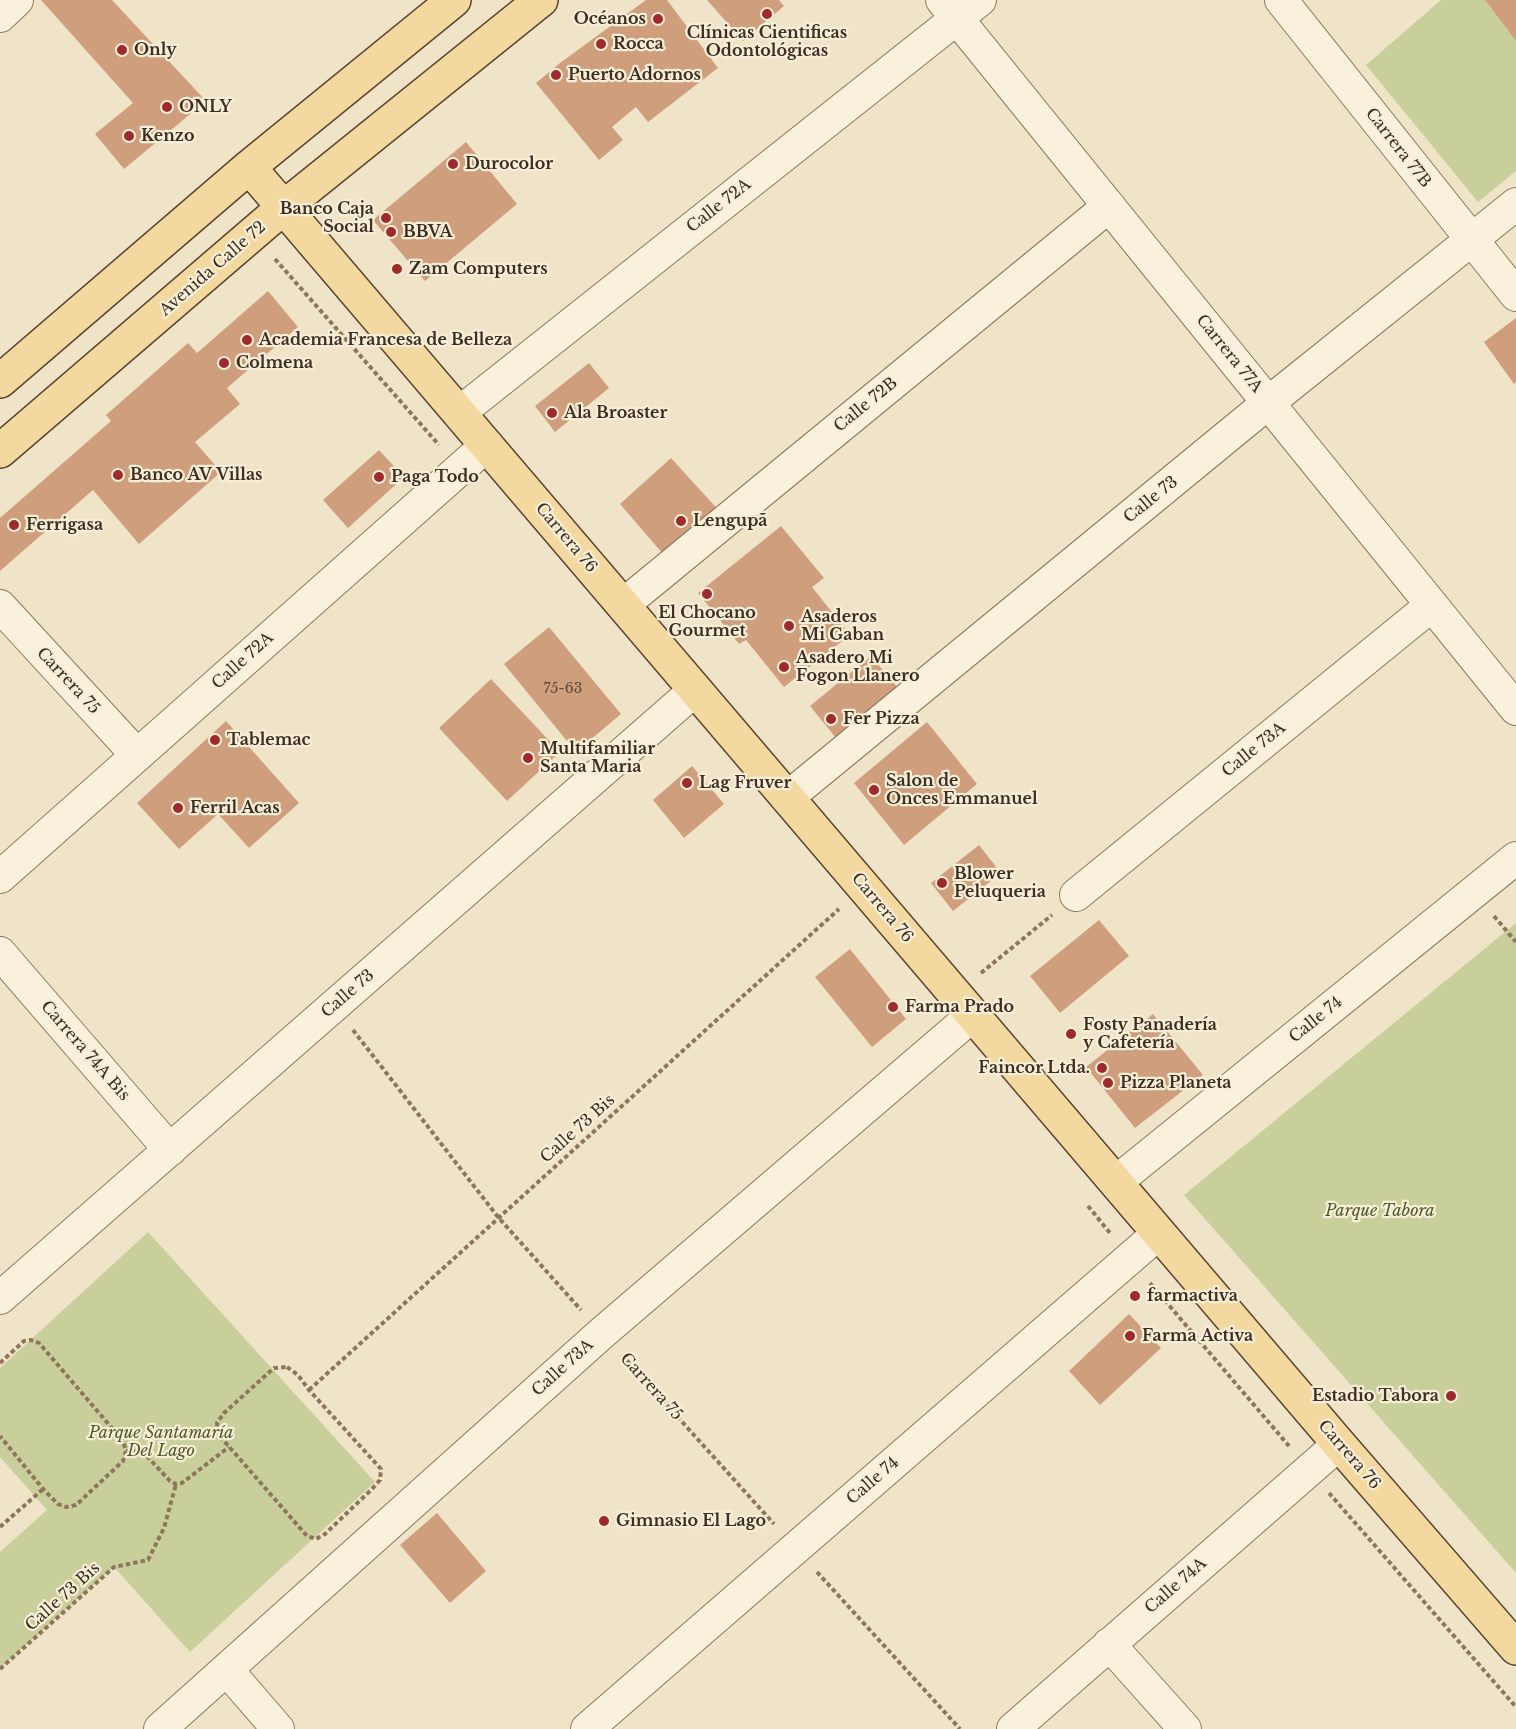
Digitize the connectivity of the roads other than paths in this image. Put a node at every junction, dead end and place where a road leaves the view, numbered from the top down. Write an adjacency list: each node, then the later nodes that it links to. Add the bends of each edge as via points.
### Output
1 (17, 0): 6 (street)
2 (454, 0): 7 (main road)
3 (540, 0): 10 (main road, Avenida Calle 72)
4 (1281, 0): 11 (street, Carrera 77B)
5 (960, 6): 9 (street, Carrera 77A); 15 (street, Calle 72A)
6 (0, 16)
7 (249, 167): 10 (main road, Carrera 76); 13 (main road)
8 (1516, 204): 11 (street, Calle 73)
9 (1108, 206): 14 (street, Carrera 77A); 18 (street, Calle 72B)
10 (284, 207): 15 (main road, Carrera 76); 17 (main road, Avenida Calle 72)
11 (1471, 240): 12 (street, Carrera 77B); 14 (street, Calle 73)
12 (1516, 295)
13 (0, 381)
14 (1268, 403): 19 (street, Carrera 77A); 24 (street, Calle 73)
15 (459, 413): 16 (main road, Carrera 76)
16 (487, 445): 18 (main road, Carrera 76); 23 (street, Calle 72A)
17 (0, 451)
18 (623, 605): 21 (main road, Carrera 76)
19 (1432, 605): 22 (street, Carrera 77A); 27 (street, Calle 73A)
20 (0, 606): 23 (street, Carrera 75)
21 (695, 690): 24 (main road, Carrera 76); 30 (street, Calle 73)
22 (1516, 709)
23 (137, 755): 26 (street, Calle 72A)
24 (787, 798): 29 (main road, Carrera 76)
25 (1516, 858): 31 (street, Calle 74)
26 (0, 877)
27 (1076, 895)
28 (0, 953): 30 (street, Carrera 74A Bis)
29 (973, 1015): 31 (main road, Carrera 76); 37 (street, Calle 73A, via 603,1333)
30 (170, 1150): 33 (street, Calle 73)
31 (1116, 1182): 32 (main road, Carrera 76)
32 (1159, 1233): 34 (main road, Carrera 76); 40 (street, Calle 74)
33 (0, 1298)
34 (1339, 1444): 35 (street, Calle 74A); 36 (main road, Carrera 76)
35 (1109, 1644): 41 (street, Calle 74A); 42 (street)
36 (1516, 1648)
37 (227, 1670): 38 (street, Calle 73A); 39 (street)
38 (160, 1729)
39 (278, 1729)
40 (587, 1729)
41 (1013, 1729)
42 (1185, 1729)

